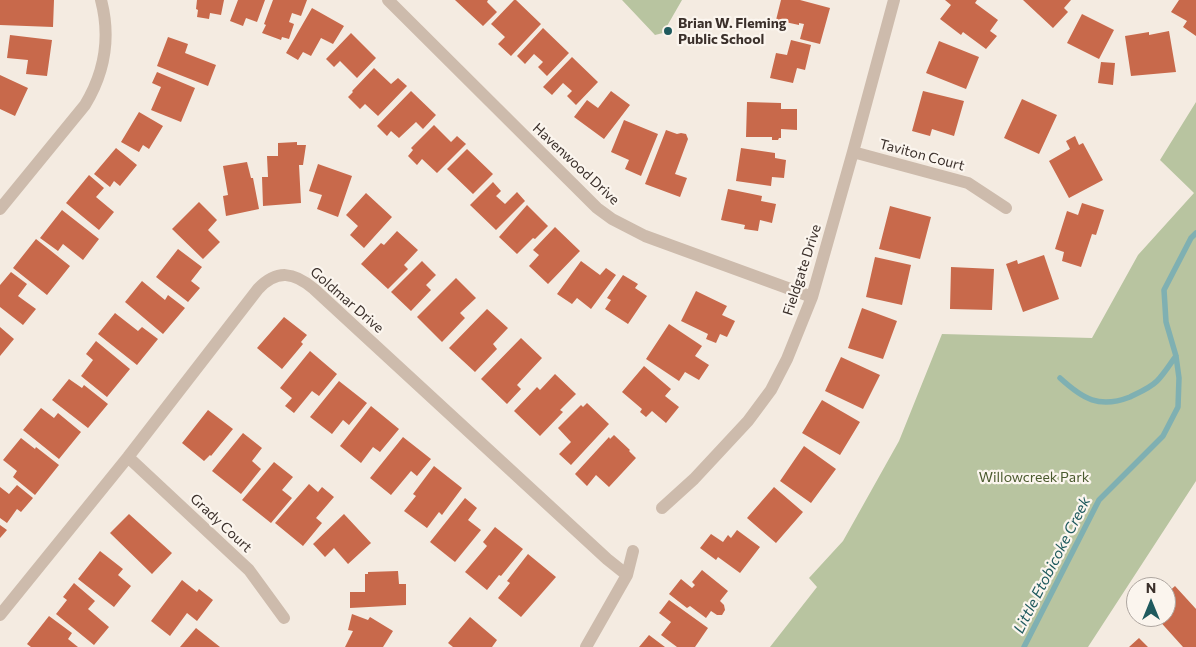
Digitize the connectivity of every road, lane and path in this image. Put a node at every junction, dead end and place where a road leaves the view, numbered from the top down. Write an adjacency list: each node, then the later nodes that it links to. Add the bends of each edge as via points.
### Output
1 (101, 0): 6 (street, via 106,24 106,52 92,93)
2 (388, 0): 7 (street, Havenwood Drive, via 597,208 612,219 645,236)
3 (894, 0): 4 (street, Fieldgate Drive)
4 (853, 152): 5 (street, Taviton Court, via 968,183); 7 (street, Fieldgate Drive)
5 (1006, 208)
6 (0, 209)
7 (812, 297): 9 (street, Fieldgate Drive, via 771,390 748,421)
8 (128, 457): 11 (street, Goldmar Drive, via 258,289 275,276 292,275 314,289); 12 (street, Goldmar Drive); 13 (street, Grady Court, via 249,570)
9 (662, 508)
10 (633, 551): 11 (street)
11 (627, 575): 14 (street)
12 (0, 615)
13 (284, 618)
14 (586, 647)

